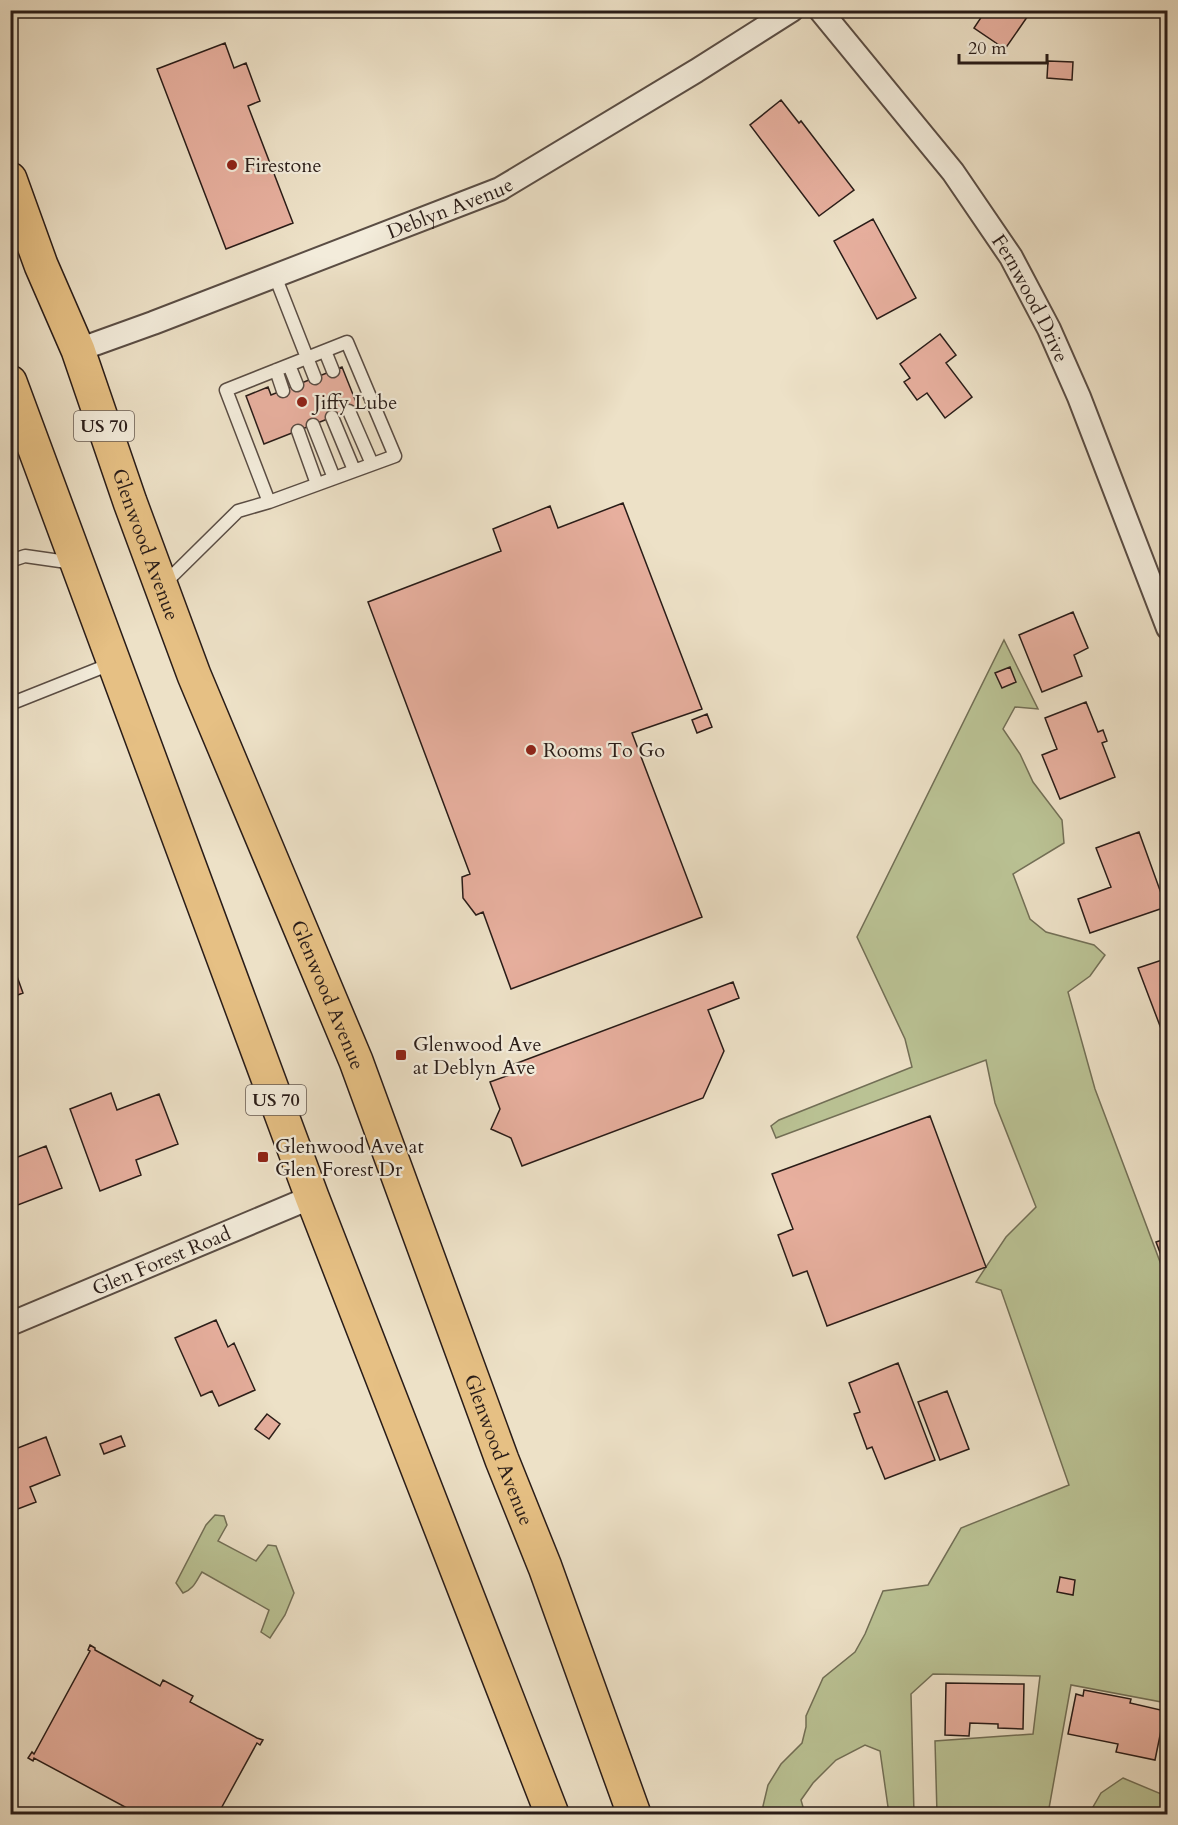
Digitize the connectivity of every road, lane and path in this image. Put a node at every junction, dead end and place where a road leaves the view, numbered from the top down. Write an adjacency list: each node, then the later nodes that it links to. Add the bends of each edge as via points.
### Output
1 (792, 10): 4 (street, Deblyn Avenue, via 500,189)
2 (820, 10): 27 (street, Fernwood Drive, via 953,172 1011,257 1079,397)
3 (10, 179): 5 (highway, Glenwood Avenue / US 70)
4 (274, 276): 5 (street, Deblyn Avenue); 7 (lane)
5 (78, 350): 26 (highway, Glenwood Avenue / US 70)
6 (325, 351): 7 (lane); 10 (lane); 19 (lane, via 347,342 395,456)
7 (308, 358): 8 (lane); 11 (lane)
8 (289, 365): 9 (lane); 13 (lane)
9 (276, 370): 14 (lane); 23 (lane, via 226,390)
10 (333, 371)
11 (315, 378)
12 (10, 382): 25 (highway, US 70)
13 (297, 385)
14 (283, 390)
15 (349, 411): 19 (lane)
16 (332, 417): 20 (lane)
17 (313, 425): 21 (lane)
18 (298, 431): 22 (lane)
19 (372, 464): 20 (lane)
20 (354, 470): 21 (lane)
21 (334, 478): 22 (lane)
22 (317, 484): 23 (lane)
23 (268, 502): 26 (lane, via 238,511)
24 (10, 561): 25 (lane, via 25,556)
25 (78, 564): 28 (highway, US 70)
26 (161, 587): 33 (highway, Glenwood Avenue / US 70, via 198,686 356,1061)
27 (1167, 628)
28 (114, 662): 29 (lane); 30 (highway, US 70)
29 (10, 704)
30 (312, 1197): 31 (street, Glen Forest Road); 32 (highway, US 70)
31 (10, 1324)
32 (552, 1815)
33 (634, 1815)

